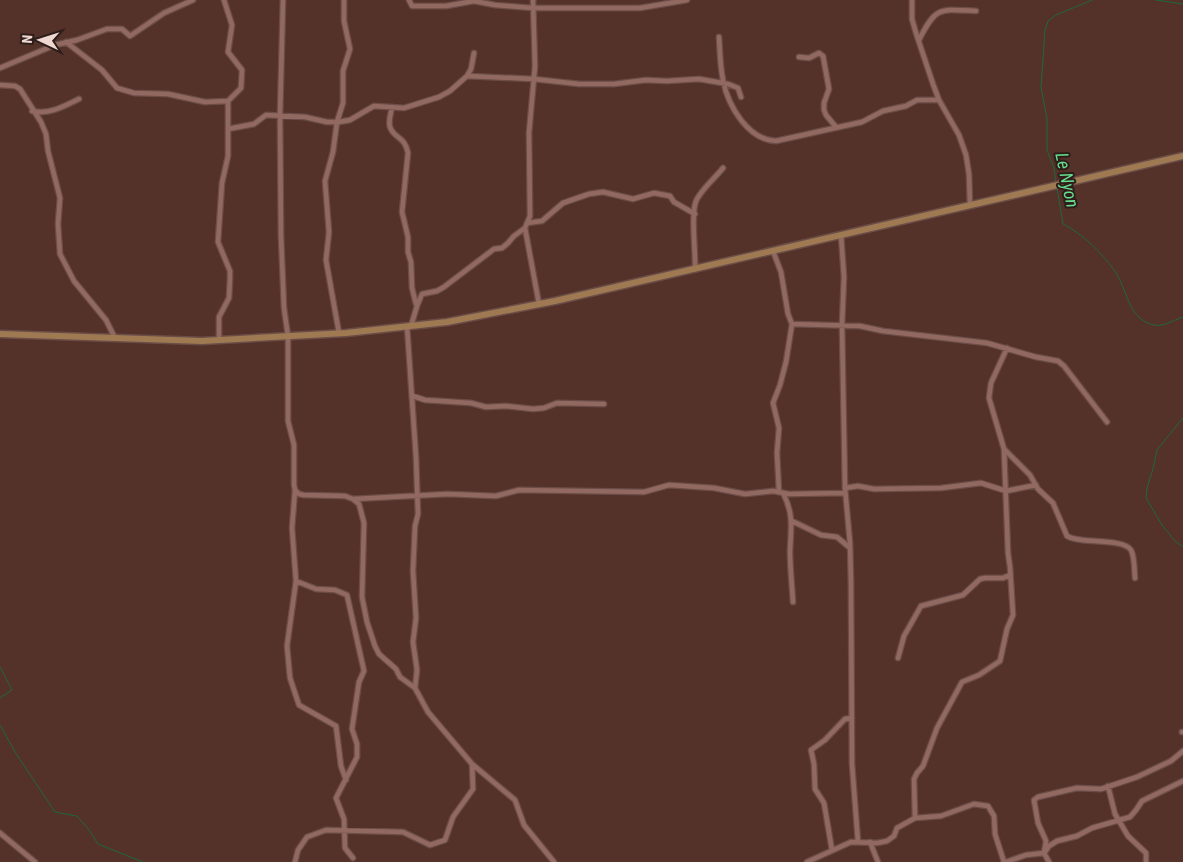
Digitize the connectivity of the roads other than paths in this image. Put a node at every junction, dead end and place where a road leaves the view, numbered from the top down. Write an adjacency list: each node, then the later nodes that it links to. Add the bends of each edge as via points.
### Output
1 (192, 0): 13 (street, via 164,13 130,36 122,29 107,29)
2 (224, 0): 24 (street, via 232,25 228,52 242,70 241,88)
3 (283, 0): 27 (street)
4 (344, 0): 28 (street, via 344,21 350,49 343,71 343,103)
5 (409, 0): 9 (street, via 412,6 446,6 474,1)
6 (532, 0): 9 (street)
7 (686, 0): 9 (street, via 640,8)
8 (912, 0): 12 (street, via 912,19)
9 (533, 8): 18 (street)
10 (976, 11): 12 (street, via 943,10 936,13)
11 (719, 37): 19 (street)
12 (919, 40): 23 (street)
13 (66, 42): 16 (street); 24 (street, via 102,70 117,88 205,102)
14 (474, 53): 17 (street)
15 (798, 57): 29 (street, via 809,58 819,53 823,56 829,89 824,110)
16 (0, 68)
17 (467, 76): 18 (street); 25 (street, via 439,97 404,108)
18 (534, 79): 19 (street, via 579,84 699,79); 35 (street, via 529,133 530,206)
19 (724, 83): 21 (street, via 738,88); 29 (street, via 743,124 766,141)
20 (0, 86): 26 (street, via 20,89)
21 (741, 97)
22 (79, 99): 26 (street, via 50,111)
23 (939, 100): 29 (street, via 917,100 862,122); 33 (street, via 966,155)
24 (228, 101): 30 (street)
25 (392, 107): 28 (street, via 374,106 350,120); 40 (street, via 390,128 406,144 408,153 402,212)
26 (32, 111): 47 (street, via 46,134 60,198 60,254 74,281 106,320)
27 (280, 116): 28 (street); 30 (street, via 266,115 254,124); 46 (street, via 281,236)
28 (337, 122): 44 (street, via 325,182 329,232 326,260)
29 (836, 128)
30 (228, 129): 48 (street, via 218,242 230,271 230,280 229,298 219,317)
31 (1183, 156): 33 (main road)
32 (723, 168): 34 (street, via 696,200)
33 (970, 205): 36 (main road)
34 (695, 214): 35 (street, via 674,202 670,196 654,193 633,199 603,192 563,203 542,220); 38 (street)
35 (526, 225): 39 (street); 40 (street, via 508,244 494,249 444,287 422,294)
36 (841, 235): 37 (main road); 42 (street, via 844,277)
37 (773, 251): 38 (main road); 41 (street)
38 (695, 269): 39 (main road)
39 (539, 304): 43 (main road)
40 (417, 306): 43 (street)
41 (792, 324): 42 (street); 58 (street, via 786,362 773,403 779,428 777,453)
42 (842, 325): 49 (street); 56 (street)
43 (409, 326): 44 (main road); 50 (street)
44 (339, 333): 46 (main road)
45 (0, 334): 47 (main road)
46 (288, 336): 48 (main road); 55 (street, via 288,421 294,445)
47 (115, 338): 48 (main road)
48 (219, 340)
49 (1007, 348): 52 (street, via 1058,361); 53 (street, via 989,390)
50 (413, 396): 51 (street, via 425,400 533,410 557,403); 59 (street)
51 (604, 404)
52 (1107, 422)
53 (1004, 449): 54 (street); 57 (street)
54 (1036, 485): 57 (street); 64 (street, via 1053,503 1071,539 1124,544 1130,548)
55 (295, 490): 60 (street, via 299,494); 65 (street, via 292,528)
56 (845, 490): 57 (street, via 858,486 874,489 941,488 981,483); 58 (street); 62 (street)
57 (1006, 490): 63 (street)
58 (781, 493): 59 (street, via 745,494 669,485 644,492 519,490 496,496); 61 (street, via 788,503)
59 (417, 495): 60 (street); 68 (street, via 412,572 416,618)
60 (353, 499): 68 (street, via 359,504 364,523 362,597 367,622 379,654)
61 (792, 521): 62 (street, via 821,535 837,537); 66 (street)
62 (850, 548): 69 (street)
63 (1010, 575): 67 (street, via 980,579 963,595 921,606 904,636); 75 (street, via 1014,615 1007,629 1002,656 988,670 962,682 945,711 924,766 914,779)
64 (1135, 578)
65 (296, 581): 72 (street, via 287,646 290,678 299,705 336,726); 72 (street, via 316,589 336,590 347,596 364,671 359,682 352,728 358,758)
66 (793, 602)
67 (898, 658)
68 (415, 688): 71 (street, via 428,712)
69 (852, 718): 79 (street); 81 (street, via 845,719 810,750 815,789 824,803)
70 (1183, 750): 74 (street, via 1154,770)
71 (472, 764): 77 (street, via 473,789 453,816 445,840 430,845 402,832); 87 (street, via 515,800 524,825)
72 (346, 780): 77 (street, via 336,798 344,819)
73 (1183, 781): 76 (street, via 1142,802 1130,817)
74 (1108, 786): 76 (street, via 1115,814); 82 (street, via 1094,790 1067,790 1034,800 1038,823 1046,841)
75 (916, 818): 80 (street, via 897,828 887,841); 91 (street, via 954,813 974,804 988,806 994,816 995,834)
76 (1120, 820): 82 (street, via 1057,841); 93 (street, via 1128,836 1146,853)
77 (344, 830): 84 (street, via 345,848); 86 (street, via 326,830 307,837)
78 (0, 833): 85 (street)
79 (858, 842): 80 (street); 81 (street)
80 (870, 842): 90 (street)
81 (832, 850): 83 (street)
82 (1044, 853): 91 (street); 92 (street)
83 (819, 857): 88 (street); 89 (street)
84 (353, 858)
85 (34, 862)
86 (295, 862)
87 (554, 862)
88 (807, 862)
89 (816, 862)
90 (878, 862)
91 (1005, 862)
92 (1049, 862)
93 (1146, 862)

